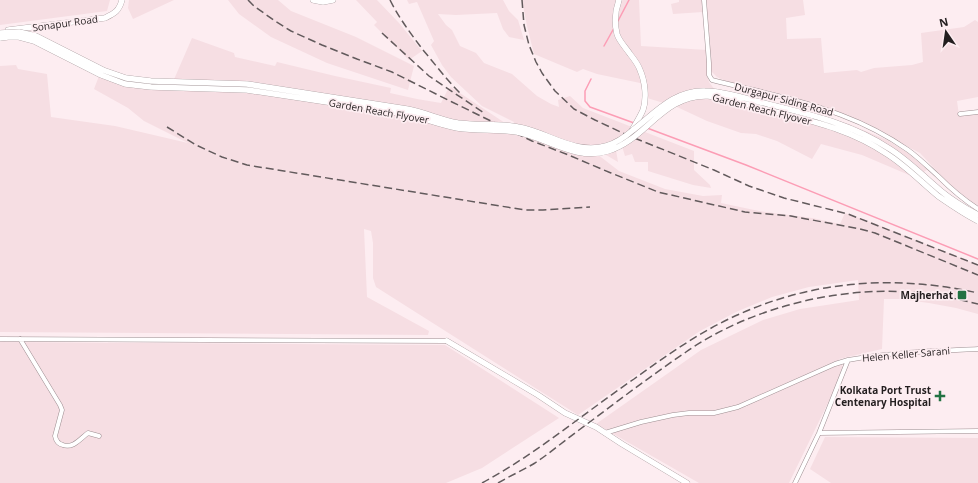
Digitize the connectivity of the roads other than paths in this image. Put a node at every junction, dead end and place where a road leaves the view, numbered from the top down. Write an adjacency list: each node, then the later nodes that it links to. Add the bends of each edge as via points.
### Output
1 (122, 0): 6 (main road, Sonapur Road, via 118,9 105,18)
2 (313, 0): 3 (main road)
3 (333, 0)
4 (618, 0): 10 (main road, via 615,18 617,34 641,71 645,92 643,110)
5 (704, 0): 11 (street, Durgapur Siding Road, via 709,75 712,80 800,102 841,115 880,133 924,162)
6 (0, 32): 10 (main road, Garden Reach Flyover, bridge, via 19,32 36,36 103,70 126,78 268,87 407,109 474,125 519,127 582,148 605,146)
7 (0, 38): 13 (main road, Garden Reach Flyover, bridge, via 18,37 34,41 101,75 125,84 247,90 291,96 406,114 456,128 518,132 564,149 588,154 607,152 624,144 678,102 700,96 719,98 826,125 854,135 888,154 937,195)
8 (978, 112): 9 (street)
9 (960, 114)
10 (631, 132): 12 (main road, Garden Reach Flyover, bridge, via 676,97 700,91 720,92 827,119 856,130 891,149 941,191)
11 (978, 209)
12 (978, 215)
13 (978, 221)
14 (0, 339): 15 (street)
15 (20, 339): 16 (street); 22 (street, via 62,410 56,440 67,447 88,432)
16 (447, 341): 20 (main road)
17 (978, 349): 18 (street, Helen Keller Sarani, via 919,351)
18 (848, 360): 20 (street, via 728,410 673,415); 21 (street, Helen Keller Sarani)
19 (978, 431): 21 (street)
20 (605, 433): 23 (main road)
21 (819, 433): 24 (street, Helen Keller Sarani)
22 (99, 436)
23 (687, 483)
24 (795, 483)

